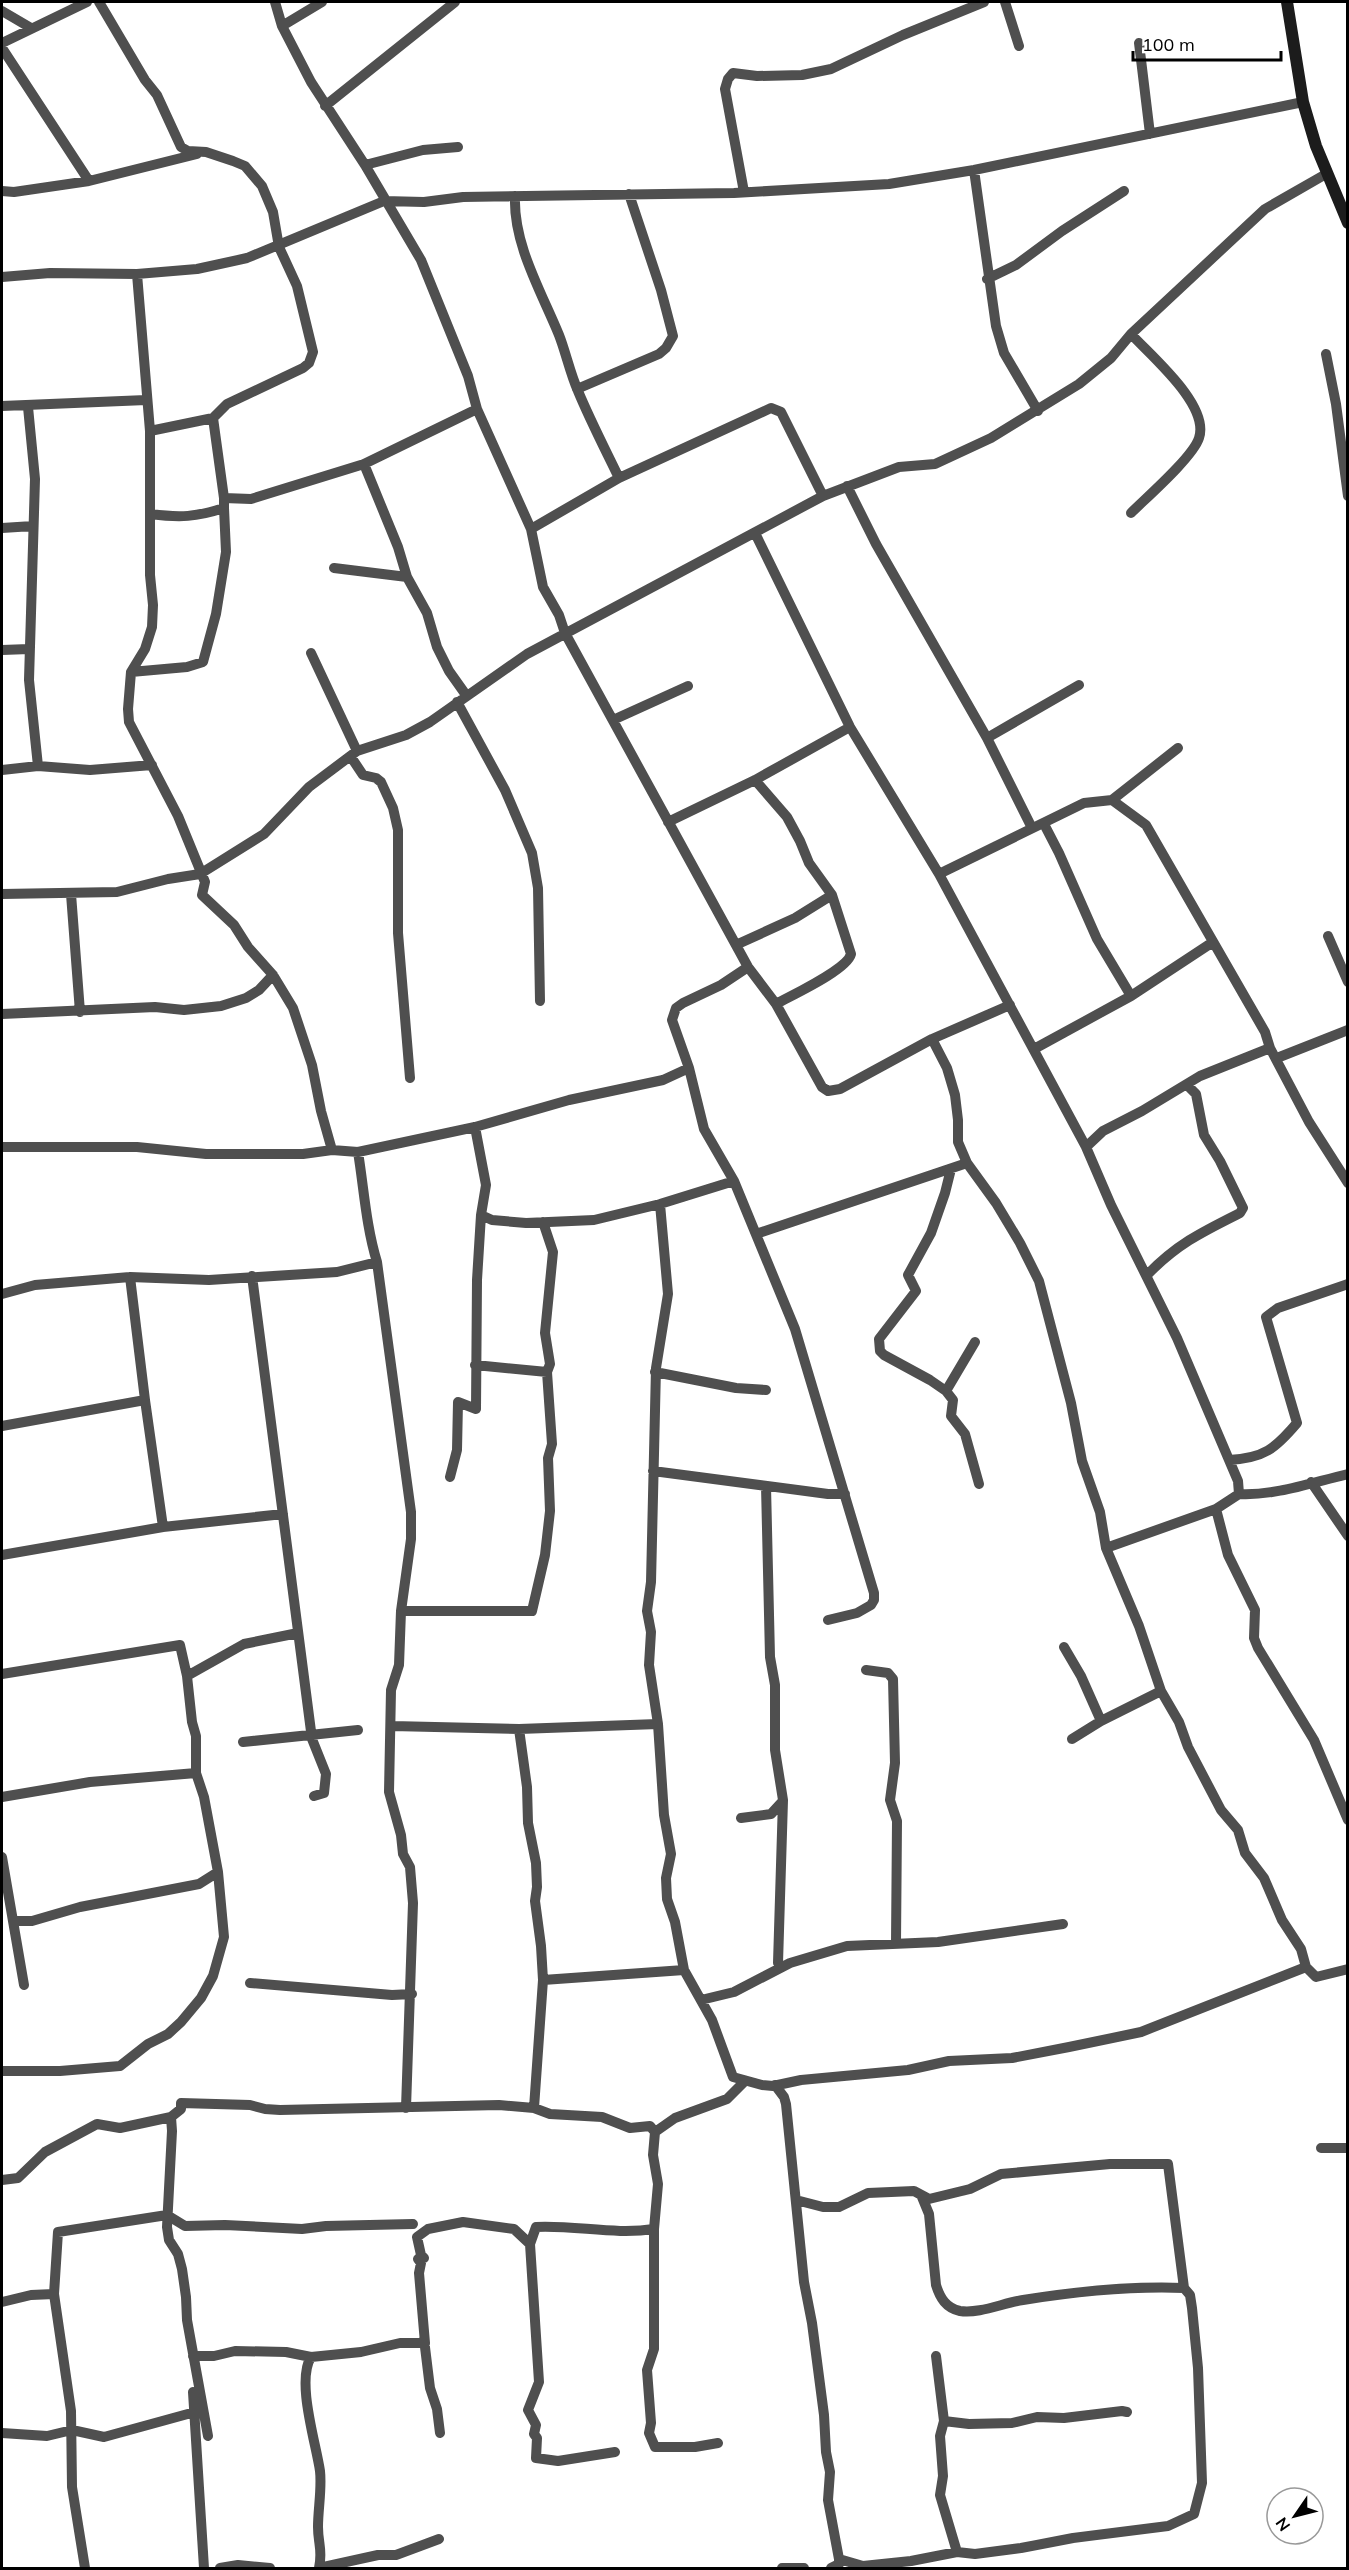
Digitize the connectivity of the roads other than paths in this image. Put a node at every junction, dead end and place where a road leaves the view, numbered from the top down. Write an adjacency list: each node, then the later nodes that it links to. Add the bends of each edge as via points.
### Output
1 (87, 2): 11 (street)
2 (99, 2): 20 (street, via 157,95 182,147)
3 (274, 2): 10 (street)
4 (322, 2): 10 (street)
5 (455, 2): 17 (street)
6 (984, 2): 27 (street, via 831,69 802,75 733,73 725,89)
7 (1005, 2): 14 (street)
8 (1287, 2): 16 (street)
9 (2, 11): 11 (street)
10 (282, 26): 17 (street)
11 (31, 28): 12 (street)
12 (2, 43)
13 (1138, 43): 18 (street)
14 (1019, 46)
15 (2, 48): 24 (street)
16 (1304, 102): 18 (street); 23 (street)
17 (325, 106): 21 (street)
18 (1150, 134): 22 (street)
19 (458, 147): 21 (street, via 423,150)
20 (206, 152): 24 (street); 32 (street, via 245,166 254,175 273,212)
21 (365, 165): 30 (street)
22 (974, 170): 27 (street, via 889,184); 35 (street)
23 (1326, 174): 31 (street); 36 (street, via 1265,209)
24 (89, 182): 25 (street, via 14,192)
25 (2, 190)
26 (1124, 191): 35 (street, via 1016,265)
27 (744, 192): 28 (street)
28 (629, 194): 29 (street); 38 (street, via 673,336 659,354)
29 (515, 196): 30 (street); 38 (street, via 514,213 520,237)
30 (384, 201): 32 (street); 42 (street, via 420,260 468,376)
31 (1347, 224)
32 (279, 247): 33 (street, via 197,268); 44 (street, via 297,286 312,358 303,368 227,404)
33 (137, 274): 34 (street); 39 (street)
34 (2, 277)
35 (987, 279): 43 (street, via 1004,353)
36 (1131, 334): 43 (street, via 1112,358); 52 (street, via 1187,395 1199,417 1200,431 1188,454)
37 (1326, 354): 50 (street)
38 (577, 389): 47 (street)
39 (146, 400): 41 (street); 45 (street)
40 (2, 406): 41 (street)
41 (28, 406): 54 (street, via 35,479)
42 (477, 409): 46 (street); 56 (street)
43 (1038, 411): 48 (street, via 935,464 899,467)
44 (213, 418): 45 (street); 51 (street)
45 (150, 431): 53 (street)
46 (364, 464): 51 (street, via 251,499); 59 (street)
47 (619, 478): 49 (street, via 771,408 781,412); 56 (street)
48 (848, 486): 49 (street); 70 (street, via 876,544)
49 (823, 496): 57 (street)
50 (1347, 496)
51 (224, 503): 53 (street, via 201,515 180,518); 64 (street, via 226,552 203,662)
52 (1131, 513)
53 (151, 514): 64 (street, via 152,627)
54 (33, 526): 55 (street); 61 (street)
55 (2, 528)
56 (531, 529): 60 (street, via 543,587)
57 (755, 533): 60 (street); 69 (street)
58 (334, 568): 59 (street)
59 (407, 577): 67 (street, via 427,613 437,647)
60 (564, 633): 67 (street); 68 (street)
61 (28, 649): 62 (street); 74 (street)
62 (2, 650)
63 (311, 653): 72 (street)
64 (131, 672): 73 (street, via 129,722)
65 (1079, 685): 70 (street)
66 (688, 686): 68 (street)
67 (462, 698): 72 (street, via 406,735); 94 (street, via 532,853 538,888)
68 (613, 720): 78 (street)
69 (850, 727): 76 (street); 82 (street)
70 (987, 738): 80 (street)
71 (1178, 748): 77 (street)
72 (354, 754): 81 (street, via 309,787 264,834); 106 (street, via 363,775 381,782 398,830 398,933)
73 (152, 765): 74 (street, via 90,770); 81 (street, via 178,816)
74 (38, 766): 75 (street)
75 (2, 770)
76 (755, 780): 78 (street); 85 (street, via 787,816 809,863)
77 (1112, 800): 79 (street, via 1084,803); 87 (street, via 1146,825)
78 (668, 822): 88 (street)
79 (1044, 824): 80 (street); 93 (street, via 1097,939)
80 (1032, 828): 82 (street)
81 (200, 874): 84 (street, via 117,892); 90 (street, via 205,882 202,895 234,925)
82 (939, 874): 92 (street)
83 (2, 894): 84 (street)
84 (71, 894): 97 (street)
85 (832, 894): 88 (street, via 795,918); 95 (street, via 851,958)
86 (1328, 936): 91 (street)
87 (1213, 942): 93 (street); 102 (street, via 1265,1032)
88 (738, 945): 89 (street)
89 (748, 967): 95 (street); 105 (street, via 676,1008 672,1020)
90 (273, 975): 97 (street, via 246,999 221,1006); 111 (street, via 293,1008 312,1065)
91 (1347, 982)
92 (1003, 993): 96 (street); 99 (street)
93 (1131, 996): 103 (street)
94 (540, 1001)
95 (776, 1004): 101 (street, via 822,1087 828,1091 840,1089)
96 (1010, 1005): 99 (street); 103 (street)
97 (80, 1012): 98 (street)
98 (2, 1014)
99 (987, 1014): 101 (street)
100 (1347, 1030): 104 (street)
101 (932, 1040): 113 (street, via 947,1068 955,1095 958,1142)
102 (1270, 1048): 104 (street); 107 (street)
103 (1034, 1049): 110 (street)
104 (1277, 1058): 116 (street, via 1309,1122)
105 (689, 1068): 108 (street, via 663,1080 569,1100); 115 (street, via 704,1129)
106 (410, 1078)
107 (1187, 1085): 110 (street, via 1103,1131); 122 (street, via 1196,1094 1204,1134 1243,1208 1190,1238)
108 (475, 1127): 112 (street); 118 (street, via 486,1185)
109 (2, 1147): 111 (street, via 137,1147 217,1154)
110 (1086, 1147): 122 (street)
111 (332, 1150): 112 (street)
112 (358, 1152): 121 (street, via 368,1232)
113 (967, 1163): 114 (street); 148 (street, via 996,1203 1039,1281)
114 (951, 1169): 120 (street); 132 (street, via 931,1233 908,1275 916,1291 878,1345 884,1355)
115 (734, 1181): 117 (street); 120 (street)
116 (1347, 1183)
117 (660, 1204): 119 (street, via 594,1220); 130 (street, via 668,1294)
118 (481, 1215): 119 (street, via 492,1220); 128 (street)
119 (543, 1222): 129 (street, via 553,1252 545,1333)
120 (756, 1234): 142 (street, via 795,1329)
121 (377, 1262): 123 (street, via 337,1272); 150 (street, via 411,1512)
122 (1147, 1275): 135 (street)
123 (252, 1276): 124 (street, via 209,1280); 145 (street)
124 (130, 1277): 126 (street, via 35,1285); 133 (street)
125 (1347, 1284): 135 (street, via 1278,1308 1266,1317 1297,1423 1283,1440 1262,1455)
126 (2, 1294)
127 (975, 1341): 132 (street)
128 (475, 1365): 129 (street); 138 (street, via 476,1409 458,1402 457,1450)
129 (548, 1372): 150 (street, via 550,1511 532,1611)
130 (655, 1372): 131 (street); 136 (street)
131 (766, 1390)
132 (946, 1391): 140 (street, via 953,1400 951,1416 965,1434)
133 (145, 1400): 134 (street); 146 (street)
134 (2, 1426)
135 (1229, 1460): 143 (street, via 1239,1481)
136 (653, 1471): 141 (street); 159 (street, via 647,1611 651,1632 649,1665)
137 (1347, 1474): 139 (street)
138 (450, 1477)
139 (1311, 1482): 143 (street, via 1252,1495); 147 (street)
140 (979, 1484)
141 (766, 1486): 142 (street); 168 (street, via 775,1750)
142 (845, 1494): 151 (street, via 874,1600 857,1613)
143 (1239, 1494): 144 (street)
144 (1216, 1509): 148 (street); 170 (street, via 1228,1555 1255,1610 1254,1638 1258,1648 1314,1740)
145 (283, 1514): 146 (street); 152 (street)
146 (163, 1527): 149 (street)
147 (1347, 1536)
148 (1106, 1548): 157 (street)
149 (2, 1555)
150 (401, 1611): 160 (street, via 399,1665 391,1690)
151 (828, 1620)
152 (298, 1634): 156 (street, via 244,1644); 166 (street, via 312,1739 326,1774 324,1793)
153 (1064, 1647): 158 (street)
154 (866, 1670): 175 (street, via 888,1673 893,1679 895,1763 890,1800 897,1821)
155 (2, 1674): 156 (street, via 180,1645)
156 (187, 1676): 165 (street, via 196,1736)
157 (1161, 1692): 158 (street); 177 (street, via 1221,1810 1238,1830 1245,1853 1264,1878 1282,1920 1301,1949)
158 (1101, 1721): 163 (street)
159 (658, 1724): 161 (street); 179 (street, via 664,1815 671,1854 667,1899)
160 (392, 1726): 161 (street); 183 (street, via 389,1792 403,1854 410,1867)
161 (519, 1729): 180 (street, via 536,1863 535,1909)
162 (358, 1730): 164 (street)
163 (1072, 1738)
164 (243, 1742)
165 (196, 1773): 167 (street, via 90,1782); 172 (street)
166 (314, 1796)
167 (2, 1797)
168 (783, 1800): 169 (street, via 771,1814); 176 (street)
169 (741, 1818)
170 (1347, 1820)
171 (2, 1857): 173 (street)
172 (218, 1872): 173 (street, via 199,1884 80,1907 32,1921); 185 (street, via 224,1937 213,1976 201,1998 168,2034 147,2044 120,2066)
173 (13, 1921): 182 (street)
174 (1063, 1924): 175 (street, via 938,1942)
175 (896, 1943): 184 (street, via 847,1946 818,1953 734,1992)
176 (778, 1963)
177 (1306, 1967): 178 (street, via 1316,1977); 187 (street, via 1141,2032 1012,2058 949,2061 908,2070)
178 (1347, 1969)
179 (684, 1970): 180 (street); 184 (street)
180 (543, 1980): 189 (street)
181 (250, 1983): 183 (street)
182 (24, 1984)
183 (412, 1994): 188 (street)
184 (701, 2000): 186 (street, via 733,2077)
185 (2, 2071)
186 (745, 2081): 187 (street); 191 (street, via 727,2099 675,2118)
187 (775, 2085): 196 (street, via 786,2104)
188 (406, 2108): 189 (street); 190 (street, via 280,2110 181,2103 181,2109)
189 (534, 2108): 191 (street, via 550,2114 602,2117 630,2127 650,2126)
190 (171, 2116): 194 (street, via 120,2128 97,2124 45,2152 18,2178); 197 (street)
191 (655, 2132): 199 (street, via 653,2155 658,2184)
192 (1321, 2148): 193 (street)
193 (1347, 2148)
194 (2, 2180)
195 (922, 2197): 196 (street, via 914,2191 868,2193 839,2207); 201 (street, via 929,2214 936,2285 950,2308 968,2311 1065,2295); 201 (street, via 929,2199 970,2189 1001,2174 1110,2164 1168,2164)
196 (796, 2200): 219 (street, via 824,2415)
197 (167, 2215): 198 (street, via 185,2226 302,2229); 202 (street, via 58,2232); 206 (street, via 169,2240 182,2269)
198 (413, 2224)
199 (654, 2229): 200 (street, via 616,2232 536,2227); 215 (street, via 654,2349 646,2370 649,2433 655,2447)
200 (530, 2244): 204 (street, via 514,2229 463,2222 428,2229 417,2236 424,2258 418,2259); 216 (street, via 539,2382 528,2410 536,2426 536,2458 558,2461)
201 (1184, 2288): 218 (street, via 1190,2295 1198,2368 1202,2483 1194,2514 1168,2526 975,2554)
202 (54, 2294): 203 (street); 211 (street)
203 (2, 2302)
204 (425, 2343): 207 (street, via 400,2343); 213 (street, via 424,2339)
205 (936, 2356): 210 (street)
206 (191, 2357): 207 (street, via 235,2351 286,2352); 208 (street); 214 (street)
207 (311, 2357): 217 (street, via 304,2371 320,2475 319,2568 396,2555)
208 (195, 2412): 211 (street, via 104,2437); 221 (street)
209 (1127, 2412): 210 (street, via 1037,2417 1012,2423)
210 (944, 2421): 218 (street, via 940,2436 940,2495)
211 (72, 2430): 212 (street, via 47,2436); 220 (street, via 72,2487)
212 (2, 2433)
213 (440, 2433)
214 (208, 2436)
215 (718, 2443)
216 (615, 2452)
217 (440, 2539)
218 (957, 2552): 219 (street, via 863,2566)
219 (835, 2564)
220 (85, 2568)
221 (204, 2568)
222 (220, 2568): 223 (street)
223 (247, 2568): 224 (street)
224 (270, 2568)
225 (782, 2568): 226 (street)
226 (804, 2568)

